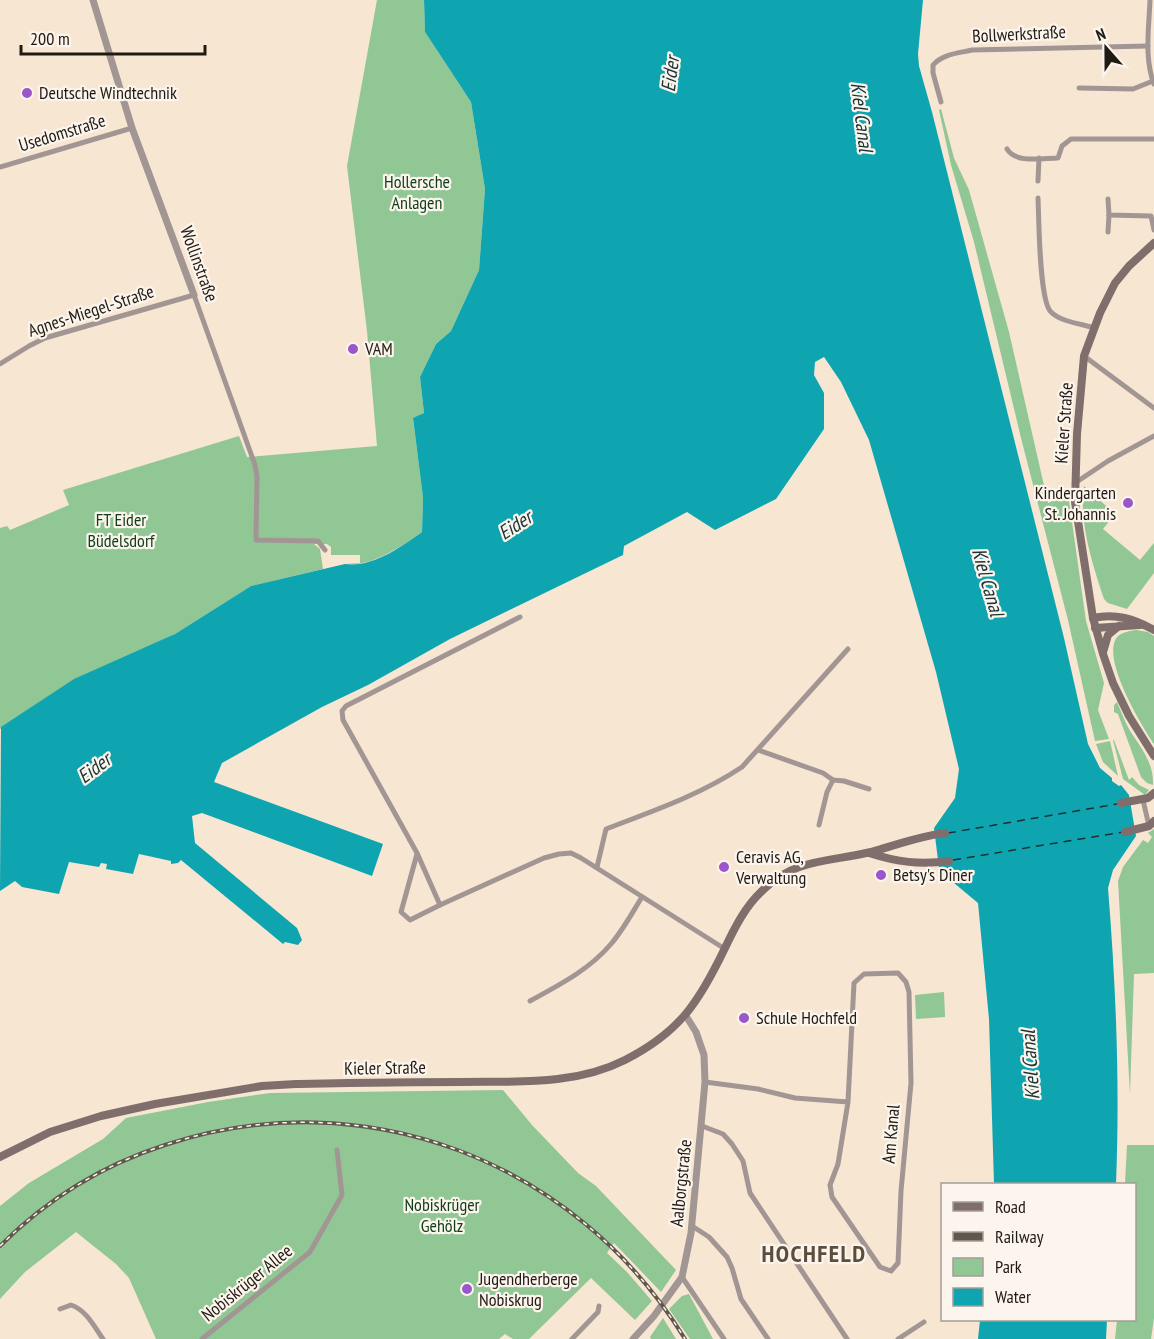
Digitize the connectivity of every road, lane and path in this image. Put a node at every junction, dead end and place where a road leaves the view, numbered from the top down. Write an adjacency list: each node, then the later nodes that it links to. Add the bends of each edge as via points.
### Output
1 (93, 0): 7 (street, Wollinstraße)
2 (1150, 0): 3 (street)
3 (1148, 46): 4 (street); 6 (street, Bollwerkstraße, via 959,53 941,58 933,65)
4 (1153, 82): 5 (street, via 1133,89)
5 (1079, 88)
6 (941, 102)
7 (132, 128): 11 (street, Usedomstraße); 19 (street, Wollinstraße)
8 (1154, 139): 10 (street, via 1071,139 1062,146 1058,158)
9 (1007, 149): 10 (street, via 1019,158)
10 (1039, 158): 12 (street)
11 (0, 167)
12 (1038, 181)
13 (1038, 198): 20 (street, via 1048,308 1054,315)
14 (1108, 199): 15 (street)
15 (1109, 214): 16 (street, via 1151,216); 17 (street)
16 (1154, 230)
17 (1108, 232)
18 (1154, 243): 20 (main road, Kieler Straße, via 1115,283)
19 (194, 295): 22 (street, Agnes-Miegel-Straße, via 45,338); 26 (street, Wollinstraße, via 255,465 256,540 318,541)
20 (1095, 328): 21 (main road, Kieler Straße)
21 (1084, 356): 23 (street); 25 (main road, Kieler Straße)
22 (0, 364)
23 (1154, 408)
24 (1154, 436): 25 (street)
25 (1076, 483): 28 (main road, Kieler Straße, via 1075,502)
26 (325, 550)
27 (520, 616): 46 (street, via 342,711 343,720)
28 (1093, 618): 30 (main road, via 1129,618); 31 (main road, Kieler Straße)
29 (1120, 625): 30 (main road); 31 (main road); 34 (main road, via 1108,635)
30 (1145, 625): 32 (main road)
31 (1095, 628): 34 (main road, Kieler Straße)
32 (1154, 630)
33 (848, 648): 35 (street)
34 (1103, 654): 36 (main road, Kieler Straße, via 1129,716)
35 (758, 750): 37 (street); 49 (street, via 742,767 720,781 606,830)
36 (1154, 756)
37 (833, 780): 38 (street); 43 (street)
38 (869, 789)
39 (1154, 793): 40 (main road)
40 (1143, 800): 41 (main road); 42 (street)
41 (1121, 803)
42 (1152, 824): 44 (main road)
43 (819, 825)
44 (1125, 832)
45 (945, 833): 47 (main road, Kieler Straße)
46 (417, 853): 51 (street); 51 (street, via 401,912 410,921)
47 (867, 853): 48 (main road, Kieler Straße, via 913,864); 52 (main road, Kieler Straße, via 809,863 786,872 750,904)
48 (949, 861)
49 (597, 867): 50 (street); 51 (street, via 571,854 559,854)
50 (642, 897): 52 (street); 53 (street, via 598,957 570,979)
51 (440, 905)
52 (725, 949): 54 (main road, Kieler Straße)
53 (530, 1001)
54 (686, 1016): 55 (street, Aalborgstraße, via 704,1055); 59 (main road, Kieler Straße, via 639,1052 596,1072 554,1079 262,1086 101,1116 50,1132)
55 (705, 1082): 56 (street, via 795,1098); 57 (street, Aalborgstraße)
56 (848, 1102): 56 (street, Am Kanal, via 854,983 864,974 898,973 909,992 911,1083 898,1263 891,1271 880,1267 832,1197 830,1185 838,1164)
57 (702, 1126): 60 (street, Aalborgstraße); 71 (street, via 723,1134 732,1144 743,1161 750,1193)
58 (337, 1150): 66 (street, Nobiskrüger Allee, via 342,1195 309,1252)
59 (0, 1157)
60 (692, 1226): 61 (street, Aalborgstraße); 70 (street, via 709,1236 727,1257 741,1299)
61 (682, 1277): 68 (street, Aalborgstraße); 69 (street)
62 (599, 1306): 67 (street, via 598,1312)
63 (60, 1309): 65 (street, via 76,1306)
64 (924, 1322): 72 (street)
65 (103, 1339)
66 (202, 1339)
67 (572, 1339)
68 (633, 1339)
69 (724, 1339)
70 (768, 1339)
71 (847, 1339)
72 (898, 1339)

